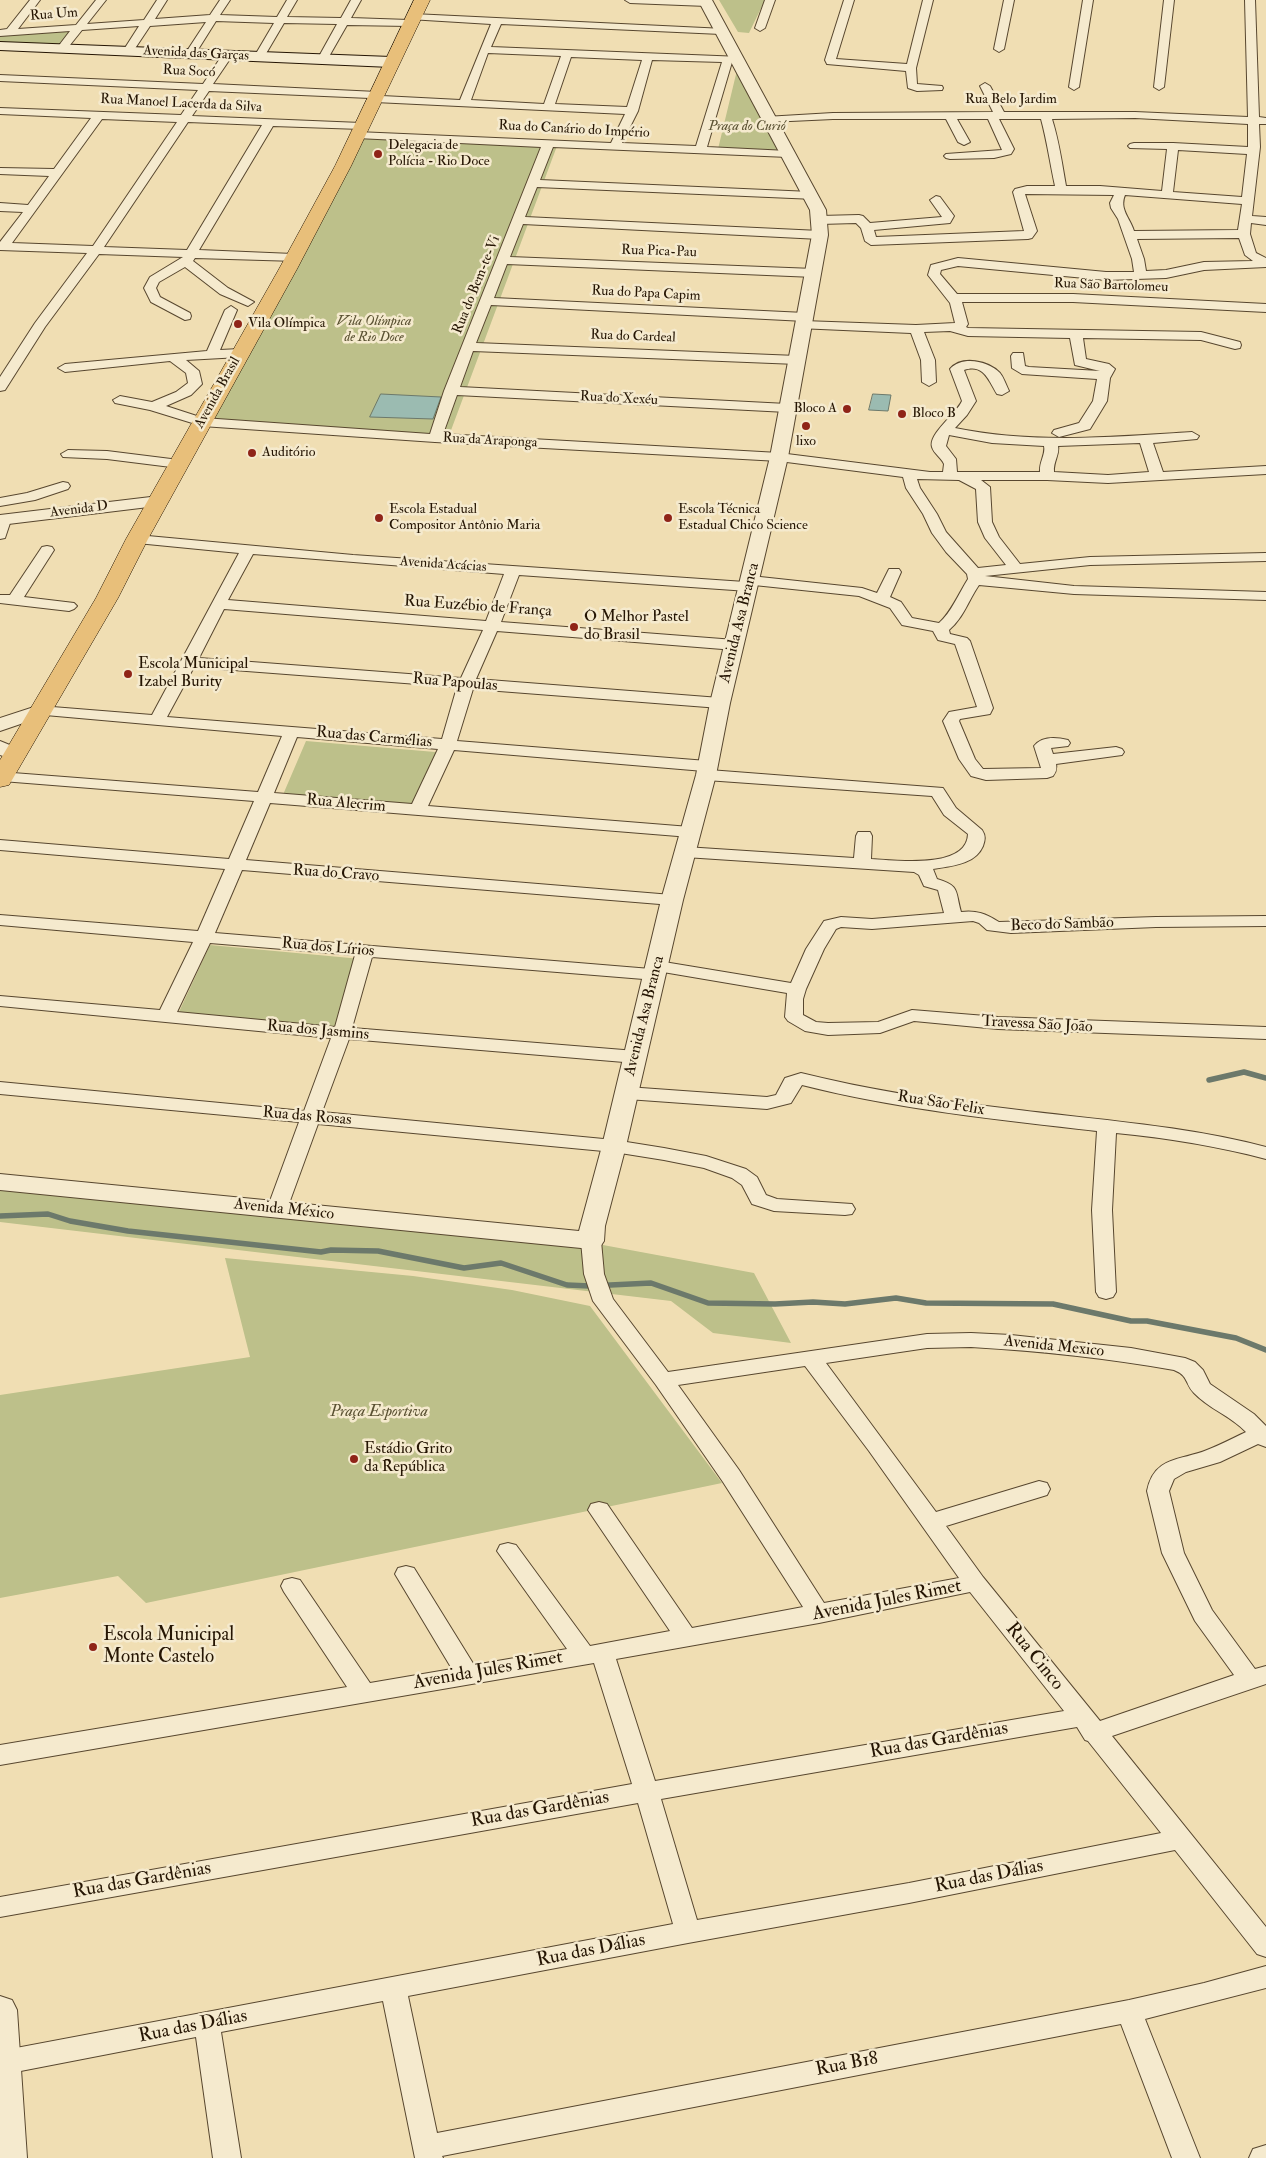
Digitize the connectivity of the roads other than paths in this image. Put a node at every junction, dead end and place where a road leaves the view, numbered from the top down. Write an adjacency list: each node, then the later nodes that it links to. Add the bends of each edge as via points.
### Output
1 (35, 0): 26 (street)
2 (101, 0): 23 (street)
3 (162, 0): 20 (street)
4 (225, 0): 17 (street)
5 (292, 0): 18 (street)
6 (356, 0): 21 (street)
7 (422, 0): 19 (main road, Avenida Brasil)
8 (630, 0): 16 (street)
9 (770, 0): 24 (street)
10 (849, 0): 40 (street, via 830,60 834,64)
11 (928, 0): 40 (street)
12 (1009, 0): 29 (street)
13 (1088, 0): 46 (street)
14 (1168, 0): 45 (street)
15 (1250, 0): 41 (street, via 1254,22)
16 (706, 2): 25 (street, Avenida Asa Branca)
17 (212, 18): 18 (street, Rua Um); 20 (street, Rua Um); 32 (street)
18 (280, 20): 21 (street, Rua Um); 35 (street)
19 (411, 20): 21 (street, Rua Um); 22 (street); 39 (main road, Avenida Brasil)
20 (146, 22): 23 (street, Rua Um); 31 (street)
21 (344, 22): 38 (street)
22 (497, 22): 25 (street); 30 (street)
23 (80, 27): 26 (street, Rua Um); 28 (street)
24 (760, 28)
25 (721, 31): 37 (street, Avenida Asa Branca)
26 (5, 32)
27 (0, 46): 28 (main road, Avenida das Garças)
28 (62, 48): 31 (main road, Avenida das Garças)
29 (999, 49)
30 (484, 50): 33 (street); 52 (street)
31 (128, 51): 32 (main road, Avenida das Garças)
32 (190, 54): 34 (main road, Avenida das Garças)
33 (567, 54): 36 (street); 53 (street)
34 (227, 56): 35 (main road, Avenida das Garças); 47 (street)
35 (259, 57): 38 (main road, Avenida das Garças)
36 (648, 57): 37 (street); 55 (street)
37 (733, 59): 61 (street, Avenida Asa Branca); 73 (street)
38 (322, 60): 39 (main road, Avenida das Garças)
39 (391, 62): 50 (main road, Avenida Brasil)
40 (911, 68): 48 (street, via 914,87)
41 (1252, 74): 42 (street); 49 (street)
42 (1266, 75)
43 (0, 78): 47 (street, Rua Socó)
44 (985, 86): 57 (street)
45 (1159, 86)
46 (1074, 87)
47 (204, 88): 50 (street, Rua Socó); 60 (street)
48 (938, 88)
49 (1252, 96): 51 (street); 62 (street)
50 (376, 97): 52 (street, Rua Socó); 65 (main road, Avenida Brasil)
51 (1266, 97)
52 (464, 103): 53 (street, Rua Socó)
53 (548, 107): 55 (street, Rua Socó)
54 (0, 111): 56 (street, Rua Manoel Lacerda da Silva)
55 (632, 111): 70 (street)
56 (99, 115): 60 (street, Rua Manoel Lacerda da Silva); 78 (street)
57 (996, 115): 58 (street, Rua Belo Jardim); 59 (street, Rua Belo Jardim); 75 (street, via 1007,152)
58 (1045, 115): 62 (street, Rua Belo Jardim, via 1152,115); 81 (street, via 1054,144)
59 (950, 116): 61 (street, Rua Belo Jardim); 66 (street)
60 (184, 118): 64 (street, Rua Manoel Lacerda da Silva); 98 (street)
61 (769, 119): 74 (street, Avenida Asa Branca)
62 (1254, 120): 63 (street, Rua Belo Jardim); 72 (street)
63 (1266, 121)
64 (269, 123): 65 (street, Rua Manoel Lacerda da Silva); 99 (street)
65 (359, 131): 67 (street, Rua do Canário do Império); 100 (main road, Avenida Brasil)
66 (964, 142)
67 (548, 144): 70 (street, Rua do Canário do Império); 80 (street, Rua do Bem-te-Vi)
68 (1134, 146): 69 (street)
69 (1173, 146): 72 (street); 83 (street)
70 (615, 147): 73 (street, Rua do Canário do Império)
71 (1266, 148): 72 (street)
72 (1254, 149): 77 (street)
73 (700, 150): 74 (street, Rua do Canário do Império)
74 (788, 154): 84 (street, Avenida Asa Branca)
75 (950, 156)
76 (0, 170): 78 (street)
77 (1252, 172): 79 (street); 86 (street)
78 (57, 173): 88 (street)
79 (1266, 173)
80 (532, 183): 84 (street); 90 (street, Rua do Bem-te-Vi)
81 (1061, 189): 82 (street); 97 (street, via 1019,192 1031,231 1028,235)
82 (1121, 192): 83 (street); 95 (street, via 1117,208)
83 (1166, 195): 86 (street)
84 (812, 196): 92 (street, Avenida Asa Branca)
85 (936, 200): 93 (street, via 948,216 946,220)
86 (1249, 201): 89 (street)
87 (0, 207): 88 (street)
88 (32, 209): 96 (street)
89 (1246, 219): 91 (street); 94 (street)
90 (519, 220): 92 (street); 101 (street, Rua do Bem-te-Vi)
91 (1266, 221)
92 (820, 227): 93 (street, via 857,218); 105 (street, Avenida Asa Branca)
93 (867, 227): 97 (street)
94 (1244, 234): 95 (street); 102 (street, via 1251,255)
95 (1130, 236): 104 (street)
96 (2, 246): 98 (street)
97 (872, 247)
98 (96, 250): 99 (street); 126 (street)
99 (190, 257): 100 (street); 108 (street, via 224,291); 111 (street, via 154,280 150,288 155,299)
100 (293, 258): 118 (main road, Avenida Brasil)
101 (504, 260): 105 (street, Rua Pica-Pau); 107 (street, Rua do Bem-te-Vi)
102 (1265, 262): 104 (street, via 1204,266 1166,274)
103 (1053, 270): 104 (street, via 1106,276); 106 (street, via 958,262 935,268 934,275)
104 (1139, 273)
105 (814, 274): 112 (street, Avenida Asa Branca)
106 (954, 298): 109 (street, Rua São Bartolomeu, via 1073,298); 113 (street, via 962,324)
107 (486, 301): 112 (street, Rua do Papa Capim); 117 (street, Rua do Bem-te-Vi)
108 (248, 302)
109 (1266, 308)
110 (231, 310): 119 (street)
111 (185, 316)
112 (804, 321): 114 (street, Rua do Papa Capim); 122 (street, Avenida Asa Branca)
113 (953, 328): 114 (street, Rua do Papa Capim); 115 (street, Rua do Papa Capim, via 968,332)
114 (916, 329): 125 (street, via 928,360)
115 (1076, 333): 116 (street, Rua do Papa Capim, via 1201,336); 124 (street, via 1080,362 1106,367 1108,369)
116 (1234, 344)
117 (468, 346): 122 (street, Rua do Cardeal); 127 (street, Rua do Bem-te-Vi)
118 (240, 353): 119 (street); 132 (main road, Avenida Brasil)
119 (212, 354): 121 (street)
120 (1018, 356): 124 (street, via 1019,368 1027,371)
121 (173, 357): 123 (street); 130 (street, via 192,371 195,384 178,396)
122 (797, 360): 131 (street, Avenida Asa Branca)
123 (65, 368)
124 (1103, 375): 137 (street, via 1100,403 1085,426 1059,432)
125 (929, 382)
126 (0, 387)
127 (452, 390): 131 (street, Rua do Xexéu); 135 (street, Rua do Bem-te-Vi)
128 (1002, 391): 133 (street, via 996,377 986,369 959,367 958,373 969,401 964,413)
129 (120, 400): 130 (street, Rua da Araponga)
130 (153, 406): 132 (street, Rua da Araponga)
131 (788, 408): 139 (street, Avenida Asa Branca)
132 (202, 422): 135 (street, Rua da Araponga); 140 (main road, Avenida Brasil)
133 (947, 430): 137 (street, via 998,439); 143 (street, via 938,446 951,462)
134 (1192, 436): 136 (street)
135 (435, 438): 139 (street, Rua da Araponga)
136 (1145, 439): 137 (street); 145 (street)
137 (1055, 441): 144 (street, via 1046,463)
138 (68, 454): 140 (street, via 107,455)
139 (779, 457): 142 (street, Rua da Araponga); 157 (street, Avenida Asa Branca)
140 (179, 464): 147 (main road, Avenida Brasil)
141 (1266, 470): 145 (street, Rua da Araponga)
142 (909, 474): 143 (street, Rua da Araponga); 156 (street, via 913,488 939,533)
143 (955, 476): 144 (street, Rua da Araponga); 153 (street, via 983,487 985,522 992,538)
144 (1047, 476): 145 (street, Rua da Araponga)
145 (1158, 477)
146 (63, 486): 148 (street, via 30,497)
147 (156, 507): 148 (street, Avenida D); 149 (main road, Avenida Brasil)
148 (1, 523)
149 (137, 539): 150 (street, Avenida Acácias); 169 (main road, Avenida Brasil)
150 (248, 548): 154 (street, Avenida Acácias); 161 (street)
151 (47, 550): 160 (street)
152 (1266, 557): 153 (street, via 1115,559)
153 (1016, 568): 156 (street)
154 (513, 570): 157 (street, Avenida Acácias); 163 (street)
155 (894, 572): 159 (street)
156 (974, 576): 158 (street, via 1074,590); 164 (street, via 954,618)
157 (750, 584): 159 (street, Avenida Acácias, via 844,589); 165 (street, Avenida Asa Branca)
158 (1266, 596)
159 (882, 598): 164 (street, via 896,605 908,622)
160 (7, 599): 162 (street)
161 (218, 604): 163 (street, Rua Euzébio de França); 166 (street)
162 (69, 606)
163 (492, 626): 165 (street, Rua Euzébio de França); 167 (street)
164 (941, 629): 177 (street, via 943,637 960,639 964,645 982,696 984,711 961,714 951,720 974,770 986,775 1044,774 1049,771)
165 (735, 645): 168 (street, Avenida Asa Branca)
166 (190, 662): 167 (street, Rua Papoulas); 170 (street)
167 (466, 684): 168 (street, Rua Papoulas); 174 (street)
168 (720, 703): 178 (street, Avenida Asa Branca)
169 (40, 711): 170 (street, Rua das Carmélias); 171 (street); 175 (main road, Avenida Brasil)
170 (157, 721): 172 (street, Rua das Carmélias)
171 (0, 725)
172 (292, 731): 174 (street, Rua das Carmélias); 180 (street)
173 (1062, 743): 177 (street, via 1043,744)
174 (448, 745): 178 (street, Rua das Carmélias); 181 (street)
175 (8, 750): 179 (main road, Avenida Brasil)
176 (1116, 752): 177 (street)
177 (1046, 760)
178 (707, 770): 183 (street, Avenida Asa Branca); 187 (street, Rua das Carmélias, via 937,791 950,811 976,834 976,841 966,856)
179 (1, 778): 180 (street, Rua Alecrim)
180 (265, 797): 181 (street, Rua Alecrim); 186 (street)
181 (418, 810): 183 (street, Rua Alecrim)
182 (864, 836): 185 (street)
183 (688, 842): 185 (street); 188 (street, Avenida Asa Branca)
184 (0, 845): 186 (street, Rua do Cravo)
185 (862, 864): 187 (street)
186 (233, 866): 188 (street, Rua do Cravo); 192 (street)
187 (918, 867): 189 (street, via 926,872 930,882 946,887)
188 (672, 900): 194 (street, Avenida Asa Branca)
189 (954, 917): 191 (street, Beco do Sambão, via 978,916 985,918 993,927 1011,928 1156,922); 195 (street, Beco do Sambão, via 830,925)
190 (0, 920): 192 (street, Rua dos Lírios)
191 (1266, 922)
192 (204, 938): 193 (street, Rua dos Lírios); 197 (street)
193 (365, 951): 194 (street, Rua dos Lírios); 198 (street)
194 (657, 970): 195 (street, Rua dos Lírios); 200 (street, Avenida Asa Branca)
195 (797, 989): 199 (street, Travessa São João, via 794,1017 811,1027 846,1030 880,1027 912,1016 1008,1024)
196 (0, 1001): 197 (street, Rua dos Jasmins)
197 (166, 1017): 198 (street, Rua dos Jasmins)
198 (342, 1033): 200 (street, Rua dos Jasmins); 203 (street)
199 (1266, 1033)
200 (636, 1057): 202 (street, Avenida Asa Branca)
201 (0, 1088): 203 (street, Rua das Rosas)
202 (626, 1093): 204 (street, Rua São Felix, via 767,1103 784,1099 792,1082 801,1079 854,1091 1000,1113); 205 (street, Avenida Asa Branca)
203 (312, 1118): 205 (street, Rua das Rosas); 208 (street)
204 (1107, 1124): 206 (street, Rua São Felix, via 1199,1137); 211 (street, via 1102,1210)
205 (614, 1146): 209 (street, Rua das Rosas, via 707,1163 739,1173 750,1180 758,1199 774,1205); 210 (street, Avenida Asa Branca, via 592,1226)
206 (1266, 1153)
207 (0, 1182): 208 (street, Avenida México)
208 (277, 1209): 210 (street, Avenida México)
209 (845, 1209)
210 (579, 1240): 212 (street)
211 (1106, 1292)
212 (603, 1301): 214 (street)
213 (812, 1360): 214 (street, Avenida Mexico); 215 (street, Avenida Mexico, via 858,1350 972,1340 1131,1355 1178,1363 1188,1368 1196,1375 1201,1388 1246,1419); 218 (street, Rua Cinco)
214 (664, 1380): 223 (street, via 731,1476)
215 (1264, 1436): 227 (street, via 1166,1473 1158,1492 1174,1553 1203,1614)
216 (1040, 1489): 218 (street)
217 (599, 1510): 224 (street)
218 (931, 1522): 221 (street, Rua Cinco)
219 (508, 1551): 225 (street)
220 (406, 1574): 226 (street)
221 (975, 1583): 223 (street, Avenida Jules Rimet); 229 (street, Rua Cinco)
222 (292, 1586): 228 (street)
223 (819, 1614): 224 (street, Avenida Jules Rimet)
224 (686, 1637): 225 (street, Avenida Jules Rimet)
225 (592, 1654): 226 (street, Avenida Jules Rimet); 231 (street)
226 (468, 1674): 228 (street, Avenida Jules Rimet)
227 (1258, 1677): 229 (street)
228 (363, 1692): 230 (street, Avenida Jules Rimet)
229 (1087, 1725): 231 (street, Rua das Gardênias); 232 (street, Rua Cinco)
230 (0, 1755)
231 (647, 1792): 233 (street, Rua das Gardênias); 234 (street)
232 (1179, 1839): 234 (street, Rua das Dálias, via 909,1893); 235 (street, Rua Cinco)
233 (0, 1907)
234 (688, 1932): 237 (street, Rua das Dálias)
235 (1266, 1946)
236 (1266, 1977): 239 (street, Rua B18)
237 (393, 1989): 240 (street, Rua das Dálias); 242 (street)
238 (0, 2010): 241 (street)
239 (1128, 2011): 242 (street, Rua B18); 245 (street)
240 (207, 2024): 241 (street, Rua das Dálias); 244 (street)
241 (2, 2063): 243 (street)
242 (428, 2152)
243 (10, 2158)
244 (227, 2158)
245 (1186, 2158)

